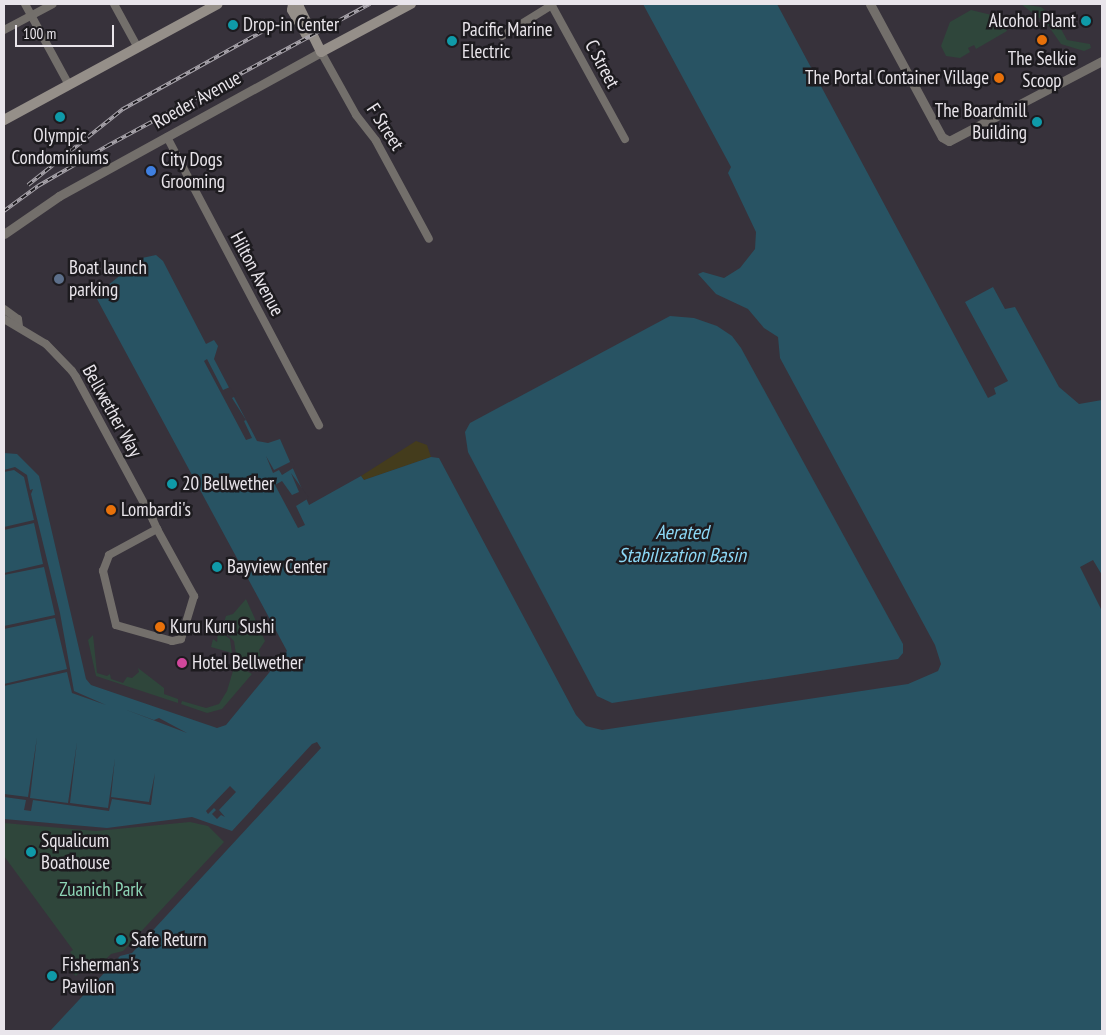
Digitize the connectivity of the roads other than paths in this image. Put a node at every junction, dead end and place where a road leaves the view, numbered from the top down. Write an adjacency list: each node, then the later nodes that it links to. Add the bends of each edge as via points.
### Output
1 (25, 4): 10 (street)
2 (53, 4): 10 (street)
3 (114, 4): 13 (street)
4 (218, 4): 9 (main road)
5 (293, 4): 14 (main road, F Street, via 292,10)
6 (411, 4): 14 (main road, Roeder Avenue)
7 (870, 4): 15 (street, via 942,137 949,141)
8 (552, 5): 12 (street); 19 (street, C Street)
9 (205, 7): 13 (main road)
10 (31, 16): 11 (street); 16 (street)
11 (4, 30)
12 (502, 36)
13 (138, 48): 16 (main road)
14 (321, 52): 18 (street, Roeder Avenue); 21 (street, F Street, via 356,115 376,141)
15 (1102, 61)
16 (69, 85): 17 (main road)
17 (4, 120)
18 (167, 137): 20 (street, Roeder Avenue, via 53,200); 25 (street, Hilton Avenue)
19 (624, 140)
20 (4, 234)
21 (429, 239)
22 (4, 309): 24 (street, Bellwether Way, via 18,319)
23 (4, 319): 24 (street, Bellwether Way, via 13,326)
24 (19, 326): 26 (street, Bellwether Way, via 54,351 72,371)
25 (319, 425)
26 (157, 529): 26 (street, Bellwether Way, via 194,596 181,640 172,641 116,624 103,571 109,556)

